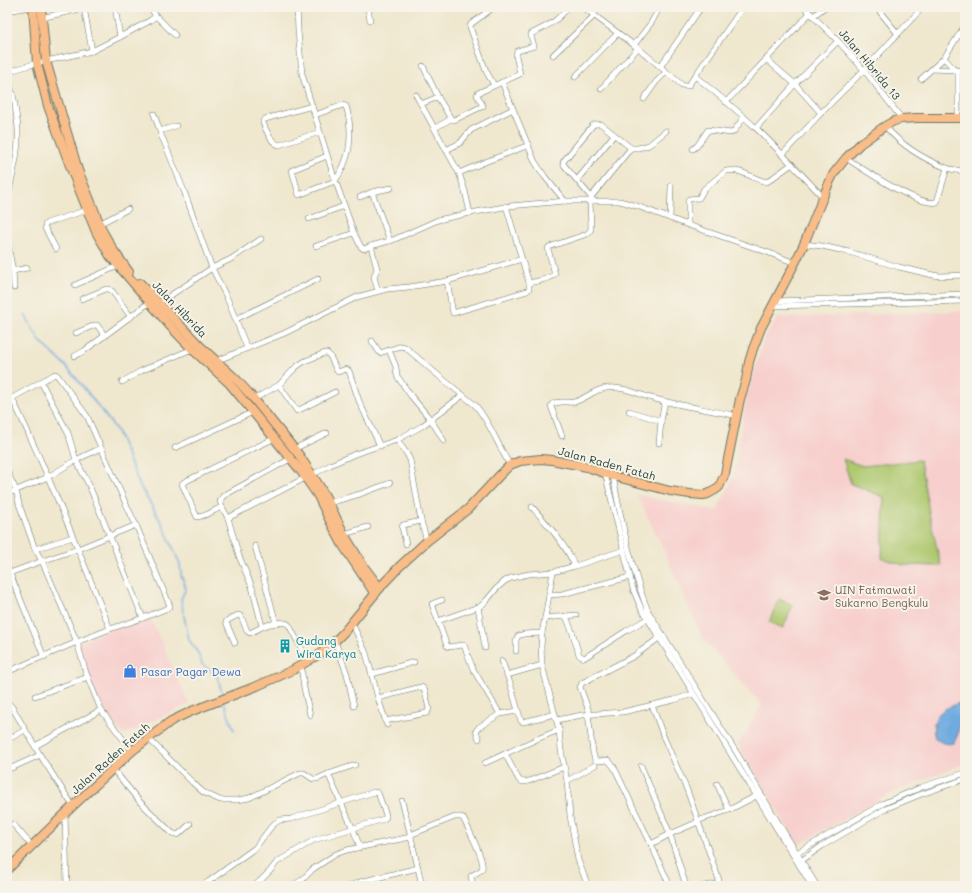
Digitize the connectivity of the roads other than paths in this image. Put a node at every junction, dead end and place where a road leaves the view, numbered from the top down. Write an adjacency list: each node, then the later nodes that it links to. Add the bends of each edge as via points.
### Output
1 (31, 7): 18 (street); 38 (main road)
2 (41, 7): 22 (main road, Jalan Hibrida)
3 (115, 7): 29 (street)
4 (150, 7): 21 (street)
5 (297, 7): 62 (street, via 302,74)
6 (369, 7): 23 (street)
7 (494, 7): 53 (street, via 470,27)
8 (568, 7): 51 (street, via 550,25 531,34 534,46 516,53 520,74)
9 (584, 7): 20 (street)
10 (660, 7): 32 (street)
11 (702, 7): 40 (street)
12 (743, 7): 47 (street)
13 (804, 7): 19 (street, Jalan Hibrida 13)
14 (825, 7): 19 (street)
15 (876, 7): 26 (street)
16 (923, 7): 26 (street)
17 (87, 8): 22 (street); 33 (street)
18 (7, 11)
19 (812, 14): 31 (street, Jalan Hibrida 13); 36 (street)
20 (596, 15): 25 (street); 34 (street)
21 (156, 16): 27 (street); 29 (street)
22 (41, 18): 37 (main road, Jalan Hibrida)
23 (370, 20)
24 (965, 25): 28 (street)
25 (618, 33): 32 (street); 48 (street)
26 (898, 34): 41 (street)
27 (175, 35)
28 (959, 35): 30 (street); 35 (street)
29 (120, 37): 33 (street)
30 (965, 38)
31 (838, 41): 41 (street, Jalan Hibrida 13); 52 (street)
32 (636, 47): 40 (street); 54 (street)
33 (92, 51): 37 (street)
34 (553, 55)
35 (944, 58): 42 (street); 43 (street)
36 (766, 59): 52 (street); 60 (street)
37 (46, 61): 38 (street); 79 (main road, Jalan Hibrida)
38 (37, 63): 45 (street); 79 (main road, via 48,106)
39 (422, 66): 57 (street)
40 (660, 67): 46 (street)
41 (864, 70): 64 (street); 68 (street, Jalan Hibrida 13)
42 (932, 70): 43 (street); 49 (street)
43 (956, 70): 44 (street); 69 (street)
44 (965, 71)
45 (7, 72)
46 (666, 72): 47 (street, via 685,86 688,86); 59 (street)
47 (695, 76): 60 (street)
48 (575, 77)
49 (921, 79)
50 (7, 81): 55 (street)
51 (502, 82): 53 (street); 63 (street)
52 (795, 84): 64 (street); 74 (street)
53 (494, 86): 70 (street, via 477,94 483,106)
54 (601, 89)
55 (13, 94): 58 (street); 99 (street, via 18,142)
56 (416, 95): 61 (street)
57 (438, 97): 61 (street); 70 (street)
58 (7, 98)
59 (644, 99)
60 (726, 102): 67 (street)
61 (422, 104): 73 (street)
62 (312, 106): 66 (street); 77 (street, via 265,119 263,123 275,144 279,145)
63 (512, 109): 80 (street); 83 (street, via 471,130 460,143)
64 (821, 113): 84 (street)
65 (154, 114): 75 (street)
66 (315, 115): 77 (street); 93 (street, via 346,106 350,142 346,161)
67 (744, 118): 74 (street); 82 (street, via 731,133 708,130)
68 (902, 119): 69 (main road, Jalan Raden Fatah); 72 (main road, Jalan Raden Fatah)
69 (962, 119)
70 (450, 120): 73 (street)
71 (176, 126): 75 (street)
72 (885, 126): 86 (main road, Jalan Raden Fatah, via 864,140); 88 (street, via 896,138 922,157)
73 (435, 128): 83 (street)
74 (756, 128): 84 (street)
75 (160, 131): 123 (street)
76 (666, 131): 81 (street, via 649,145)
77 (320, 132): 85 (street)
78 (614, 135): 81 (street); 92 (street); 92 (street, via 601,124 593,125 563,161)
79 (66, 142): 89 (main road, Jalan Hibrida)
80 (529, 145): 91 (street); 101 (street, via 539,168)
81 (631, 148): 100 (street)
82 (693, 149)
83 (446, 150): 91 (street)
84 (782, 155): 87 (street)
85 (327, 156): 93 (street); 93 (street, via 292,170 299,195)
86 (846, 158): 88 (street, via 894,188 930,203 937,202); 98 (main road, Jalan Raden Fatah, via 830,181)
87 (792, 164): 98 (street); 110 (street, via 767,182 737,171 726,171 704,189 699,198 688,200)
88 (947, 168): 90 (street)
89 (75, 172): 105 (main road); 109 (main road, Jalan Hibrida)
90 (965, 172)
91 (459, 173): 106 (street)
92 (577, 180): 100 (street)
93 (335, 181): 102 (street)
94 (671, 186): 107 (street)
95 (390, 188): 96 (street)
96 (372, 192): 97 (street); 114 (street)
97 (360, 197)
98 (823, 197): 115 (main road, Jalan Raden Fatah)
99 (7, 199)
100 (592, 200): 101 (street); 107 (street, via 628,203); 128 (street, via 589,232 549,246 555,274)
101 (565, 201): 103 (street)
102 (344, 206): 108 (street); 111 (street)
103 (506, 206): 106 (street); 119 (street)
104 (128, 209): 109 (street)
105 (87, 210): 118 (street, via 45,225); 121 (main road, via 96,232)
106 (470, 213): 114 (street, via 438,220)
107 (670, 218): 110 (street)
108 (309, 219)
109 (99, 224): 137 (main road, Jalan Hibrida, via 122,263)
110 (688, 225): 120 (street)
111 (354, 233): 116 (street); 117 (street, via 361,247 364,249)
112 (261, 239): 123 (street)
113 (7, 241): 124 (street)
114 (390, 241): 117 (street)
115 (804, 244): 120 (main road, Jalan Raden Fatah); 125 (street, via 849,252 933,275)
116 (316, 246)
117 (371, 246): 131 (street, via 377,269 374,277)
118 (56, 250)
119 (522, 259): 127 (street); 128 (street)
120 (795, 263): 138 (main road, Jalan Raden Fatah)
121 (118, 266): 129 (street); 136 (main road)
122 (27, 268): 124 (street)
123 (212, 268): 137 (street); 142 (street)
124 (13, 271): 130 (street)
125 (965, 275)
126 (318, 279): 142 (street)
127 (447, 281): 128 (street, via 453,312 527,291); 131 (street)
128 (529, 284)
129 (75, 285)
130 (14, 288)
131 (378, 291): 146 (street, via 357,297 285,333)
132 (965, 294): 134 (street)
133 (82, 299): 141 (street, via 109,289)
134 (805, 300): 138 (street); 139 (street)
135 (965, 301): 139 (street)
136 (150, 302): 140 (main road); 141 (street)
137 (159, 303): 140 (main road, Jalan Hibrida)
138 (774, 303): 139 (street); 162 (main road, Jalan Raden Fatah, via 760,328 753,349)
139 (804, 306)
140 (163, 312): 147 (main road); 150 (main road, Jalan Hibrida)
141 (131, 317): 144 (street)
142 (236, 319): 146 (street)
143 (76, 333): 144 (street, via 95,325)
144 (105, 336): 149 (street)
145 (372, 341): 148 (street, via 379,353)
146 (247, 348): 150 (street)
147 (192, 349): 152 (street); 160 (main road, via 229,383)
148 (389, 350): 155 (street, via 405,346); 163 (street, via 397,376)
149 (75, 356)
150 (216, 361): 157 (main road, Jalan Hibrida)
151 (41, 382): 156 (street); 172 (street, via 57,375 87,416); 176 (street, via 68,433)
152 (122, 382)
153 (279, 385): 154 (street, via 297,411); 157 (street); 171 (street, via 305,361 328,353 338,372 346,369 349,371 359,402)
154 (335, 392)
155 (463, 395): 163 (street); 177 (street, via 480,410)
156 (12, 398): 158 (street); 180 (street)
157 (254, 399): 174 (main road, Jalan Hibrida)
158 (7, 401)
159 (665, 401): 162 (street); 164 (street); 166 (street, via 617,388 600,388 580,400 554,402 552,409)
160 (254, 412): 167 (main road); 173 (street)
161 (629, 412): 164 (street)
162 (737, 416): 179 (main road, Jalan Raden Fatah, via 725,474 719,487 708,494 695,495 670,491)
163 (431, 420): 168 (street); 169 (street)
164 (661, 421): 170 (street)
165 (328, 433): 174 (street)
166 (562, 436)
167 (275, 438): 175 (main road); 187 (street, via 182,483 197,517)
168 (397, 440): 171 (street); 189 (street, via 411,463)
169 (444, 441)
170 (659, 443)
171 (380, 446): 181 (street, via 330,464)
172 (102, 448): 176 (street); 190 (street)
173 (175, 448)
174 (294, 449): 181 (main road, Jalan Hibrida)
175 (290, 459): 181 (main road); 187 (street, via 223,496 220,501)
176 (76, 460): 180 (street); 193 (street)
177 (510, 465): 179 (main road, Jalan Raden Fatah, via 520,461 552,460); 195 (main road, Jalan Raden Fatah, via 468,509)
178 (7, 471): 183 (street)
179 (609, 474): 200 (street); 206 (street)
180 (48, 477): 183 (street); 194 (street)
181 (309, 477): 185 (main road, Jalan Hibrida); 188 (street); 207 (main road, via 342,544)
182 (390, 483): 185 (street)
183 (16, 490): 184 (street); 198 (street)
184 (7, 494)
185 (329, 504): 192 (main road, Jalan Hibrida)
186 (532, 506): 203 (street, via 554,532)
187 (222, 507): 188 (street)
188 (228, 518): 219 (street, via 239,556 252,587)
189 (420, 521): 195 (street); 196 (street, via 403,526)
190 (136, 525): 193 (street); 213 (street, via 170,603 168,608)
191 (368, 527): 192 (street)
192 (344, 534): 207 (main road, Jalan Hibrida)
193 (109, 536): 199 (street); 213 (street)
194 (73, 537): 198 (street); 199 (street)
195 (428, 541): 207 (main road, Jalan Raden Fatah, via 400,566)
196 (406, 544)
197 (255, 546): 217 (street)
198 (36, 548): 201 (street)
199 (78, 549): 201 (street); 220 (street)
200 (624, 550): 203 (street); 206 (street)
201 (42, 561): 205 (street); 223 (street)
202 (7, 566): 205 (street)
203 (575, 566): 204 (street)
204 (553, 572): 208 (street); 210 (street, via 511,578)
205 (8, 573): 228 (street)
206 (633, 578): 208 (street); 215 (street, via 634,590); 238 (street, via 648,611)
207 (378, 592): 218 (main road, Jalan Raden Fatah)
208 (549, 595): 214 (street)
209 (442, 600): 216 (street, via 433,604)
210 (478, 607): 216 (street); 226 (street)
211 (576, 615): 212 (street)
212 (566, 616): 214 (street); 215 (street, via 579,655 584,658)
213 (143, 618): 220 (street)
214 (545, 618): 221 (street)
215 (648, 619): 222 (street)
216 (438, 621): 247 (street, via 448,646 464,645 472,669)
217 (276, 623): 219 (street); 229 (street, via 285,622 289,625)
218 (352, 623): 224 (main road, Jalan Raden Fatah); 235 (street, via 366,653)
219 (262, 626): 225 (street, via 250,633 240,616 228,620 226,623)
220 (110, 629): 223 (street)
221 (542, 633): 227 (street, via 519,635 516,640); 232 (street)
222 (659, 638): 238 (street); 249 (street, via 634,656 582,683 580,687)
223 (77, 642): 228 (street); 237 (street)
224 (335, 642): 229 (main road, Jalan Raden Fatah); 244 (street, via 347,674)
225 (235, 643)
226 (485, 648)
227 (516, 651)
228 (44, 657): 234 (street)
229 (308, 661): 233 (main road, Jalan Raden Fatah)
230 (502, 661): 236 (street)
231 (414, 662): 235 (street)
232 (542, 665): 236 (street); 248 (street)
233 (301, 666): 250 (street); 254 (main road, Jalan Raden Fatah, via 192,711)
234 (7, 672)
235 (372, 674): 241 (street)
236 (507, 675): 246 (street)
237 (88, 677): 240 (street); 245 (street)
238 (689, 680): 239 (street); 261 (street)
239 (693, 694): 243 (street); 261 (street)
240 (35, 696)
241 (378, 698): 241 (street, via 421,687 425,691 429,709 427,713 386,723)
242 (7, 704): 252 (street, via 12,707)
243 (652, 705): 249 (street, via 623,712); 280 (street)
244 (354, 706)
245 (102, 710): 257 (street); 258 (street)
246 (518, 711): 247 (street); 248 (street, via 523,722)
247 (500, 714): 255 (street, via 476,729)
248 (555, 714): 251 (street)
249 (589, 714): 251 (street); 288 (street, via 596,760 608,760 614,767)
250 (310, 715)
251 (557, 720): 253 (street)
252 (25, 730): 256 (street); 257 (street)
253 (559, 730): 259 (street); 266 (street)
254 (148, 738): 258 (main road, Jalan Raden Fatah); 270 (street, via 203,792 220,800 249,798 300,773 315,779)
255 (479, 739)
256 (7, 740)
257 (35, 746): 260 (street)
258 (132, 751): 267 (main road, Jalan Raden Fatah)
259 (504, 754): 262 (street); 266 (street, via 521,782)
260 (40, 755): 268 (street); 277 (street)
261 (736, 757): 274 (street)
262 (485, 763)
263 (355, 765): 270 (street)
264 (595, 765): 272 (street)
265 (642, 766): 284 (street)
266 (564, 767): 272 (street)
267 (113, 769): 277 (main road, Jalan Raden Fatah); 282 (street, via 140,802 172,833 178,835)
268 (7, 770)
269 (965, 773): 286 (street, via 884,802)
270 (328, 774): 276 (street)
271 (965, 779): 287 (street, via 885,809)
272 (567, 781): 302 (street, via 578,860)
273 (717, 784): 278 (street)
274 (758, 794): 278 (street); 291 (street)
275 (402, 801): 285 (street)
276 (341, 803): 283 (street); 283 (street, via 374,792 379,795 385,818); 296 (street, via 280,820 271,827 255,848)
277 (73, 806): 279 (main road, Jalan Raden Fatah)
278 (729, 810): 280 (street)
279 (65, 814): 289 (main road, Jalan Raden Fatah); 295 (street)
280 (698, 822): 284 (street); 305 (street, via 719,881 717,884)
281 (13, 824): 289 (street)
282 (190, 824)
283 (353, 829): 290 (street); 297 (street, via 314,840 277,862)
284 (670, 834): 288 (street); 304 (street)
285 (410, 836): 290 (street); 293 (street); 301 (street, via 455,817 461,817 483,865 480,871 471,876)
286 (824, 838): 287 (street); 291 (street)
287 (827, 843): 292 (street)
288 (651, 844): 303 (street)
289 (32, 846): 294 (main road, Jalan Raden Fatah)
290 (360, 847): 298 (street, via 332,856)
291 (795, 855): 292 (street); 306 (street)
292 (801, 861): 307 (street)
293 (418, 868): 299 (street); 300 (street)
294 (7, 870)
295 (68, 886)
296 (201, 886)
297 (254, 886)
298 (292, 886)
299 (350, 886)
300 (422, 886)
301 (473, 886)
302 (588, 886)
303 (670, 886)
304 (686, 886)
305 (704, 886)
306 (812, 886)
307 (817, 886)

